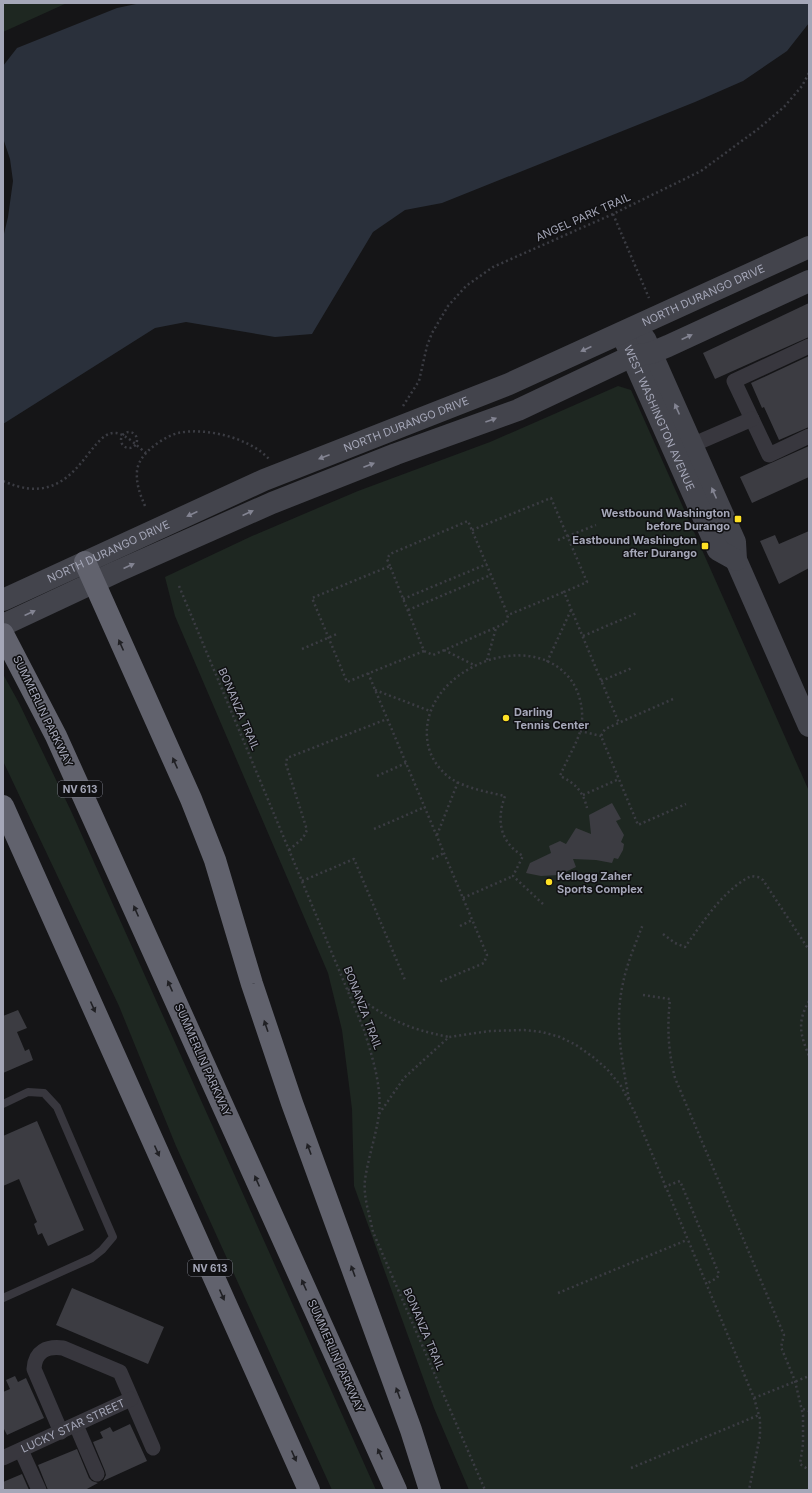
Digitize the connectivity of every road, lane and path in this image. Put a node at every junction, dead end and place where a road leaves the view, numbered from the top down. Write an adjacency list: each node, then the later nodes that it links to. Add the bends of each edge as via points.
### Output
1 (809, 73): 2 (path, ANGEL PARK TRAIL, via 802,86 784,107 701,171)
2 (613, 214): 5 (path); 9 (path, ANGEL PARK TRAIL, via 493,267 466,286 448,306 432,333 419,381)
3 (809, 247): 6 (main road, NORTH DURANGO DRIVE)
4 (809, 281): 8 (main road, NORTH DURANGO DRIVE, one-way to 4)
5 (649, 298)
6 (631, 329): 8 (main road, WEST WASHINGTON AVENUE); 24 (main road, NORTH DURANGO DRIVE, one-way to 24, via 510,384 264,480)
7 (809, 346): 10 (street, via 734,381)
8 (642, 354): 14 (main road, WEST WASHINGTON AVENUE, one-way to 8); 23 (main road, WEST WASHINGTON AVENUE, via 718,550); 28 (main road, NORTH DURANGO DRIVE, one-way to 8, via 272,503 518,410)
9 (404, 406)
10 (752, 419): 12 (street, via 769,455); 14 (street)
11 (122, 435): 13 (path); 13 (path, via 122,446 128,448); 13 (path, via 129,431 134,433 137,440); 17 (path, via 115,433 105,437 81,465 54,485 27,489)
12 (809, 436)
13 (135, 445): 15 (path)
14 (692, 445): 23 (main road, WEST WASHINGTON AVENUE, one-way to 14, via 735,542)
15 (146, 453): 16 (path, via 164,439 178,433 194,432 236,439 252,445); 18 (path, via 137,469 137,485)
16 (270, 461)
17 (3, 481)
18 (145, 506)
19 (596, 524): 21 (path)
20 (472, 530): 21 (path, via 551,498); 25 (path); 26 (path, via 468,521 390,554 387,559)
21 (568, 536): 22 (path); 30 (path, via 587,582)
22 (558, 540)
23 (736, 560): 57 (main road, WEST WASHINGTON AVENUE)
24 (85, 562): 28 (highway); 32 (main road, NORTH DURANGO DRIVE)
25 (487, 564): 27 (path); 31 (path)
26 (390, 566): 31 (path); 42 (path, via 312,598)
27 (491, 575): 33 (path); 36 (path)
28 (94, 582): 37 (main road, NORTH DURANGO DRIVE, one-way to 28); 118 (highway, one-way to 28, via 411,1430 254,992 215,860 191,799)
29 (179, 586): 72 (path, BONANZA TRAIL)
30 (564, 592): 34 (path); 36 (path)
31 (403, 599): 33 (path)
32 (3, 600)
33 (408, 610): 45 (path)
34 (571, 610): 41 (path); 47 (path)
35 (637, 613): 41 (path)
36 (508, 615): 38 (path, via 506,623)
37 (3, 626)
38 (496, 628): 44 (path); 46 (path)
39 (3, 634): 117 (highway, SUMMERLIN PARKWAY / NV 613, one-way to 39, via 56,736)
40 (337, 634): 42 (path)
41 (583, 636): 51 (path)
42 (328, 637): 43 (path); 50 (path, via 347,682)
43 (302, 649)
44 (444, 650): 45 (path, via 433,655); 48 (path)
45 (424, 651): 50 (path)
46 (487, 660): 47 (path, via 514,656); 48 (path)
47 (547, 662): 58 (path, via 567,675 579,695)
48 (474, 666): 54 (path, via 456,677 440,693)
49 (632, 668): 51 (path)
50 (368, 673): 52 (path)
51 (602, 681): 56 (path)
52 (375, 690): 54 (path); 55 (path)
53 (673, 699): 56 (path)
54 (430, 711): 63 (path, via 426,732 430,754 441,770)
55 (387, 718): 60 (path); 72 (path, via 287,758 286,764 307,830 304,838)
56 (619, 722): 59 (path, via 605,729)
57 (809, 726)
58 (580, 731): 59 (path); 64 (path, via 560,776 575,785)
59 (601, 736): 62 (path)
60 (406, 763): 61 (path); 67 (path)
61 (376, 776)
62 (619, 779): 64 (path); 65 (path, via 638,825)
63 (458, 782): 71 (path); 75 (path, via 505,796 499,818 502,830 511,846 523,856)
64 (583, 795): 68 (path)
65 (686, 804)
66 (3, 806): 84 (highway, NV 613)
67 (425, 808): 69 (path); 71 (path)
68 (587, 808)
69 (374, 829)
70 (3, 836): 84 (highway)
71 (437, 836): 73 (path)
72 (289, 850): 76 (path, BONANZA TRAIL)
73 (444, 854): 74 (path); 77 (path)
74 (432, 859)
75 (514, 876): 77 (path); 78 (path)
76 (302, 881): 85 (path, via 354,859); 87 (path, BONANZA TRAIL)
77 (463, 898): 79 (path)
78 (543, 904)
79 (472, 920): 81 (path); 86 (path, via 487,955 486,960)
80 (643, 924): 92 (path, via 622,983 620,1053)
81 (460, 926)
82 (663, 934): 83 (path, via 685,947 717,904 751,876 763,880)
83 (809, 950)
84 (77, 972): 116 (highway, NV 613, one-way to 116)
85 (405, 980)
86 (439, 982)
87 (348, 988): 90 (path, via 392,1020); 94 (path, BONANZA TRAIL, via 373,1059)
88 (643, 995): 101 (path, via 670,999 667,1029 675,1078 784,1335 781,1347)
89 (809, 1001): 91 (path, via 801,1018 800,1029)
90 (449, 1037): 92 (path, via 490,1031 524,1030 560,1037 576,1044 607,1069 621,1086); 94 (path, via 404,1078)
91 (809, 1056)
92 (630, 1103): 95 (path)
93 (3, 1104): 99 (lane, via 28,1092 44,1092 57,1107 113,1237 92,1258)
94 (379, 1114): 119 (path, BONANZA TRAIL, via 365,1182 373,1232)
95 (664, 1186): 96 (path); 97 (path, via 680,1181 719,1274)
96 (687, 1240): 97 (path); 98 (path)
97 (706, 1284): 102 (path)
98 (558, 1293)
99 (3, 1298)
100 (809, 1376): 101 (path)
101 (796, 1381): 102 (path); 104 (path)
102 (754, 1398): 106 (path)
103 (131, 1399): 107 (street, LUCKY STAR STREET); 108 (street, LUCKY STAR STREET, via 120,1372 63,1348 45,1348 37,1357 34,1369); 109 (street)
104 (802, 1409): 105 (path); 113 (path, via 804,1430 800,1464)
105 (809, 1412)
106 (759, 1415): 112 (path); 120 (path, via 760,1436)
107 (76, 1425): 108 (street, LUCKY STAR STREET); 114 (street)
108 (62, 1432): 110 (street, LUCKY STAR STREET)
109 (153, 1448)
110 (21, 1450): 111 (street, LUCKY STAR STREET); 115 (street)
111 (4, 1454)
112 (631, 1468)
113 (809, 1470)
114 (97, 1474)
115 (39, 1490)
116 (309, 1490)
117 (396, 1490)
118 (430, 1490)
119 (485, 1490)
120 (749, 1490)

